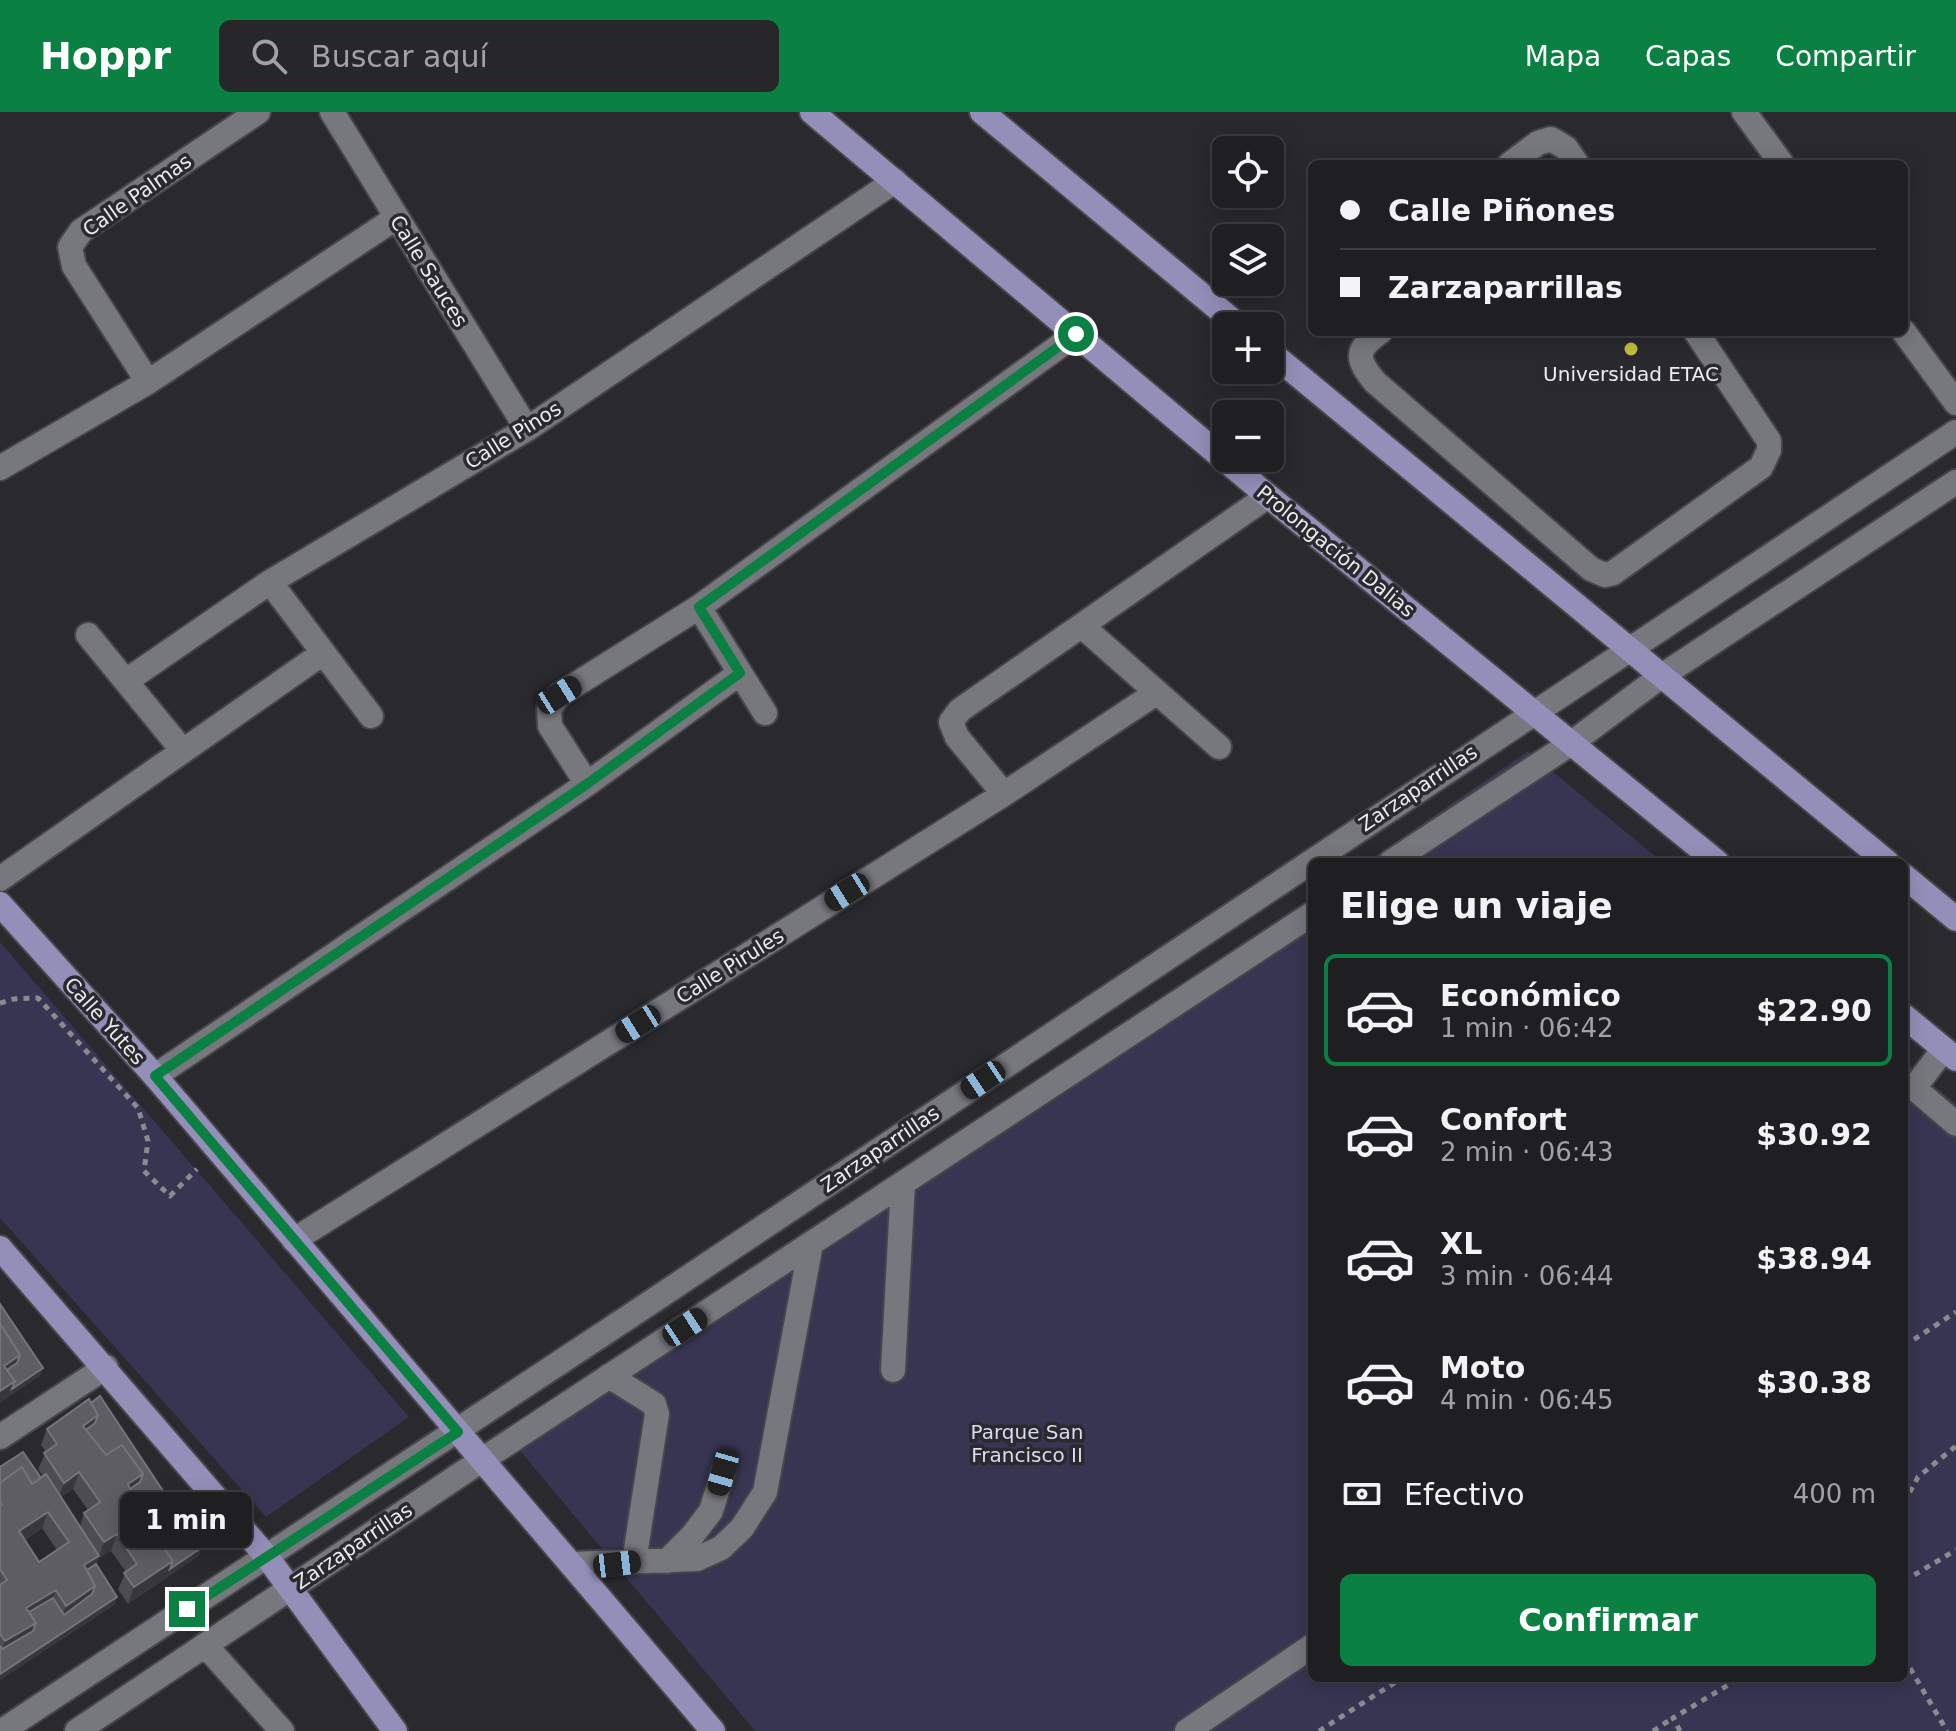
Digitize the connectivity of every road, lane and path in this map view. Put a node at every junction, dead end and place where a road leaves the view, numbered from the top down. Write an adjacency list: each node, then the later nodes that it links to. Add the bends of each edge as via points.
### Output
1 (258, 112): 17 (street, Calle Palmas, via 81,231 70,247 74,266)
2 (332, 112): 10 (street, Calle Sauces)
3 (812, 112): 9 (main road, Prolongación Dalias)
4 (982, 112): 11 (main road)
5 (1744, 112): 8 (street)
6 (1515, 160): 7 (street, via 1551,139)
7 (1574, 160)
8 (1779, 160)
9 (895, 181): 12 (main road, Prolongación Dalias); 19 (street, Calle Pinos)
10 (396, 218): 17 (street); 19 (street, Calle Sauces)
11 (1222, 312)
12 (1076, 334): 23 (main road, Prolongación Dalias); 25 (street)
13 (1374, 336): 14 (street, via 1360,356 1361,366 1375,382 1591,569 1605,575 1761,467 1769,450 1769,441)
14 (1699, 336)
15 (1907, 336): 18 (street)
16 (1284, 364): 28 (main road)
17 (148, 382): 21 (street)
18 (1956, 403)
19 (527, 429): 24 (street, Calle Pinos)
20 (1956, 432): 28 (street, Zarzaparrillas)
21 (0, 468)
22 (1956, 482): 31 (street)
23 (1268, 496): 26 (street); 34 (main road, Prolongación Dalias)
24 (270, 582): 29 (street); 32 (street, Calle Pinos)
25 (699, 607): 30 (street); 40 (street, via 559,695 549,709 550,726)
26 (1083, 627): 33 (street); 41 (street, via 960,710 951,722 957,737)
27 (88, 635): 32 (street)
28 (1628, 650): 31 (main road); 34 (street, Zarzaparrillas)
29 (323, 653): 36 (street); 39 (street)
30 (740, 673): 35 (street); 40 (street)
31 (1660, 677): 37 (street); 45 (main road)
32 (126, 681): 39 (street)
33 (1156, 693): 38 (street); 41 (street, Calle Pirules)
34 (1533, 711): 37 (main road, Prolongación Dalias); 42 (street, Zarzaparrillas)
35 (765, 713)
36 (371, 716)
37 (1573, 742): 43 (street); 44 (main road, Prolongación Dalias)
38 (1219, 747)
39 (183, 751): 47 (street)
40 (587, 784): 55 (street)
41 (1004, 794): 60 (street, Calle Pirules)
42 (1314, 858)
43 (1397, 858)
44 (1712, 858)
45 (1882, 858)
46 (1308, 862): 68 (street, Zarzaparrillas)
47 (0, 879)
48 (1908, 879): 51 (main road)
49 (0, 904): 55 (main road, Calle Yutes)
50 (1308, 917): 59 (street, Zarzaparrillas)
51 (1956, 919)
52 (0, 1003): 58 (path, via 38,998 138,1108 148,1141 144,1171 170,1196)
53 (1908, 1019): 54 (main road)
54 (1950, 1054): 56 (street)
55 (155, 1076): 58 (main road, Calle Yutes)
56 (1909, 1092): 57 (street)
57 (1956, 1124)
58 (217, 1149): 60 (main road, Calle Yutes)
59 (903, 1183): 61 (street, Zarzaparrillas); 66 (street)
60 (294, 1240): 68 (main road, Calle Yutes)
61 (811, 1244): 67 (street, Zarzaparrillas); 76 (street, via 765,1492 742,1528 721,1548 697,1559)
62 (0, 1248): 65 (main road)
63 (1956, 1312): 64 (path)
64 (1908, 1343)
65 (106, 1367): 69 (street); 75 (main road)
66 (893, 1370)
67 (609, 1376): 71 (street, Zarzaparrillas); 77 (street, via 654,1404 657,1414)
68 (458, 1432): 71 (main road, Calle Yutes); 75 (street, Zarzaparrillas)
69 (0, 1437)
70 (1956, 1446): 73 (path, via 1918,1477)
71 (482, 1460): 78 (main road, Calle Yutes); 80 (street, Zarzaparrillas)
72 (723, 1472): 76 (street, via 711,1511)
73 (1908, 1496)
74 (1956, 1550): 79 (path)
75 (267, 1557): 80 (main road); 87 (street, Zarzaparrillas)
76 (667, 1561): 77 (street)
77 (634, 1562): 78 (street)
78 (573, 1564): 91 (main road, Calle Yutes)
79 (1908, 1579)
80 (290, 1587): 81 (street, Zarzaparrillas); 90 (main road)
81 (205, 1645): 88 (street, Zarzaparrillas); 89 (street)
82 (1308, 1649): 92 (street)
83 (1908, 1665): 96 (path)
84 (1396, 1682): 93 (path)
85 (1733, 1682): 86 (path)
86 (1673, 1718): 94 (path); 95 (path)
87 (2, 1731)
88 (77, 1731)
89 (282, 1731)
90 (395, 1731)
91 (713, 1731)
92 (1187, 1731)
93 (1319, 1731)
94 (1653, 1731)
95 (1680, 1731)
96 (1947, 1731)

